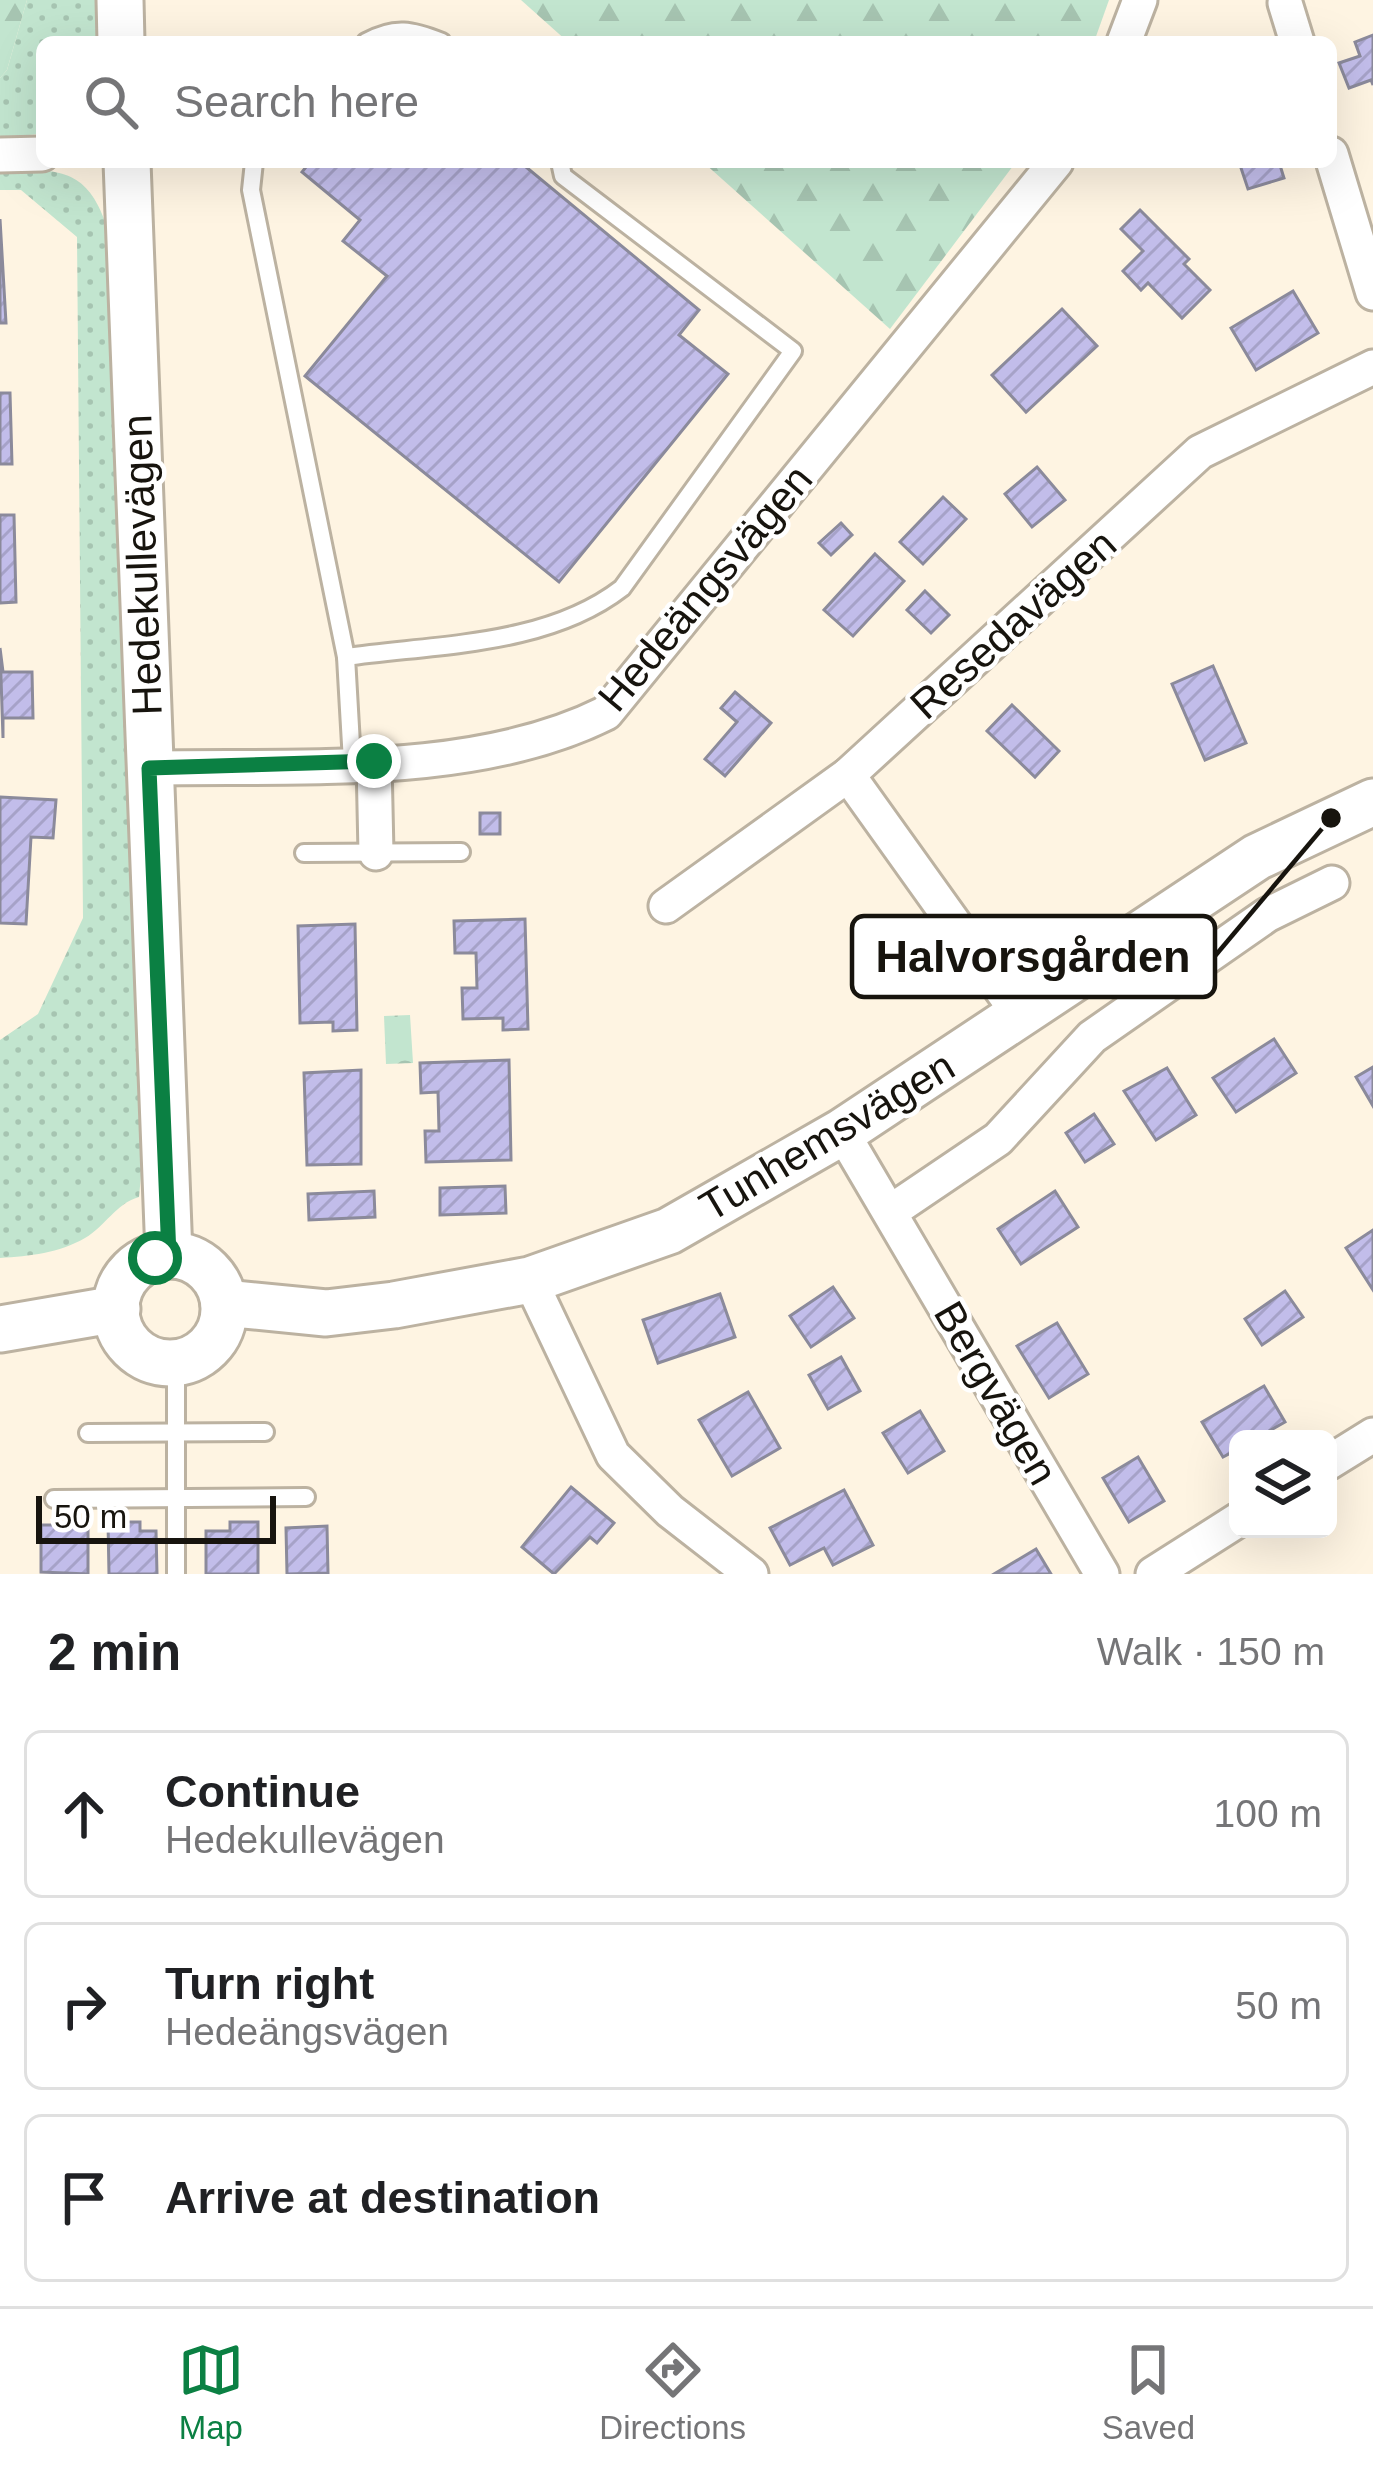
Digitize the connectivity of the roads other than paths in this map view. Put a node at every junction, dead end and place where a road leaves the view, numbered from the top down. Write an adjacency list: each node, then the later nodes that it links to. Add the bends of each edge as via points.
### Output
1 (120, 0): 4 (street)
2 (1140, 0): 7 (street)
3 (1282, 1): 8 (street)
4 (122, 36)
5 (377, 36): 6 (lane)
6 (428, 36)
7 (1126, 36)
8 (1295, 36)
9 (0, 154): 10 (street)
10 (36, 154)
11 (127, 168): 20 (street, Hedekullevägen)
12 (253, 168): 18 (lane, via 251,190)
13 (561, 168): 18 (lane, via 793,351 622,588 589,614 552,627)
14 (1051, 168): 19 (street, Hedeängsvägen, via 606,713 518,749)
15 (1335, 168): 16 (street)
16 (1373, 293)
17 (1373, 367): 21 (street, Resedavägen, via 1200,452)
18 (346, 657): 19 (lane)
19 (363, 762): 20 (street, Hedeängsvägen); 25 (street)
20 (149, 768): 31 (street, Hedekullevägen)
21 (848, 775): 27 (street, Resedavägen); 28 (street)
22 (1373, 802): 28 (street, Tunhemsvägen, via 1258,856)
23 (461, 852): 25 (lane)
24 (304, 853): 25 (lane)
25 (376, 853)
26 (1332, 883): 30 (street, via 1267,915 1092,1037 998,1139)
27 (666, 906)
28 (1021, 1017): 29 (street, Tunhemsvägen)
29 (842, 1132): 30 (street, Bergvägen); 32 (street, Tunhemsvägen, via 669,1231)
30 (890, 1212): 48 (street, Bergvägen)
31 (169, 1256): 33 (street, via 206,1269); 34 (street, via 132,1271)
32 (530, 1280): 33 (street, Tunhemsvägen, via 326,1312); 47 (street, via 613,1455)
33 (224, 1304): 36 (street, via 212,1343)
34 (117, 1309): 35 (street); 36 (street, via 134,1349)
35 (0, 1329)
36 (176, 1363): 37 (lane)
37 (175, 1432): 38 (lane); 39 (lane); 44 (lane)
38 (265, 1432)
39 (88, 1433)
40 (1373, 1435): 41 (street)
41 (1337, 1457)
42 (306, 1496): 44 (lane)
43 (54, 1498): 44 (lane)
44 (176, 1498): 46 (lane)
45 (1229, 1526): 49 (street)
46 (176, 1574)
47 (752, 1574)
48 (1102, 1574)
49 (1154, 1574)

